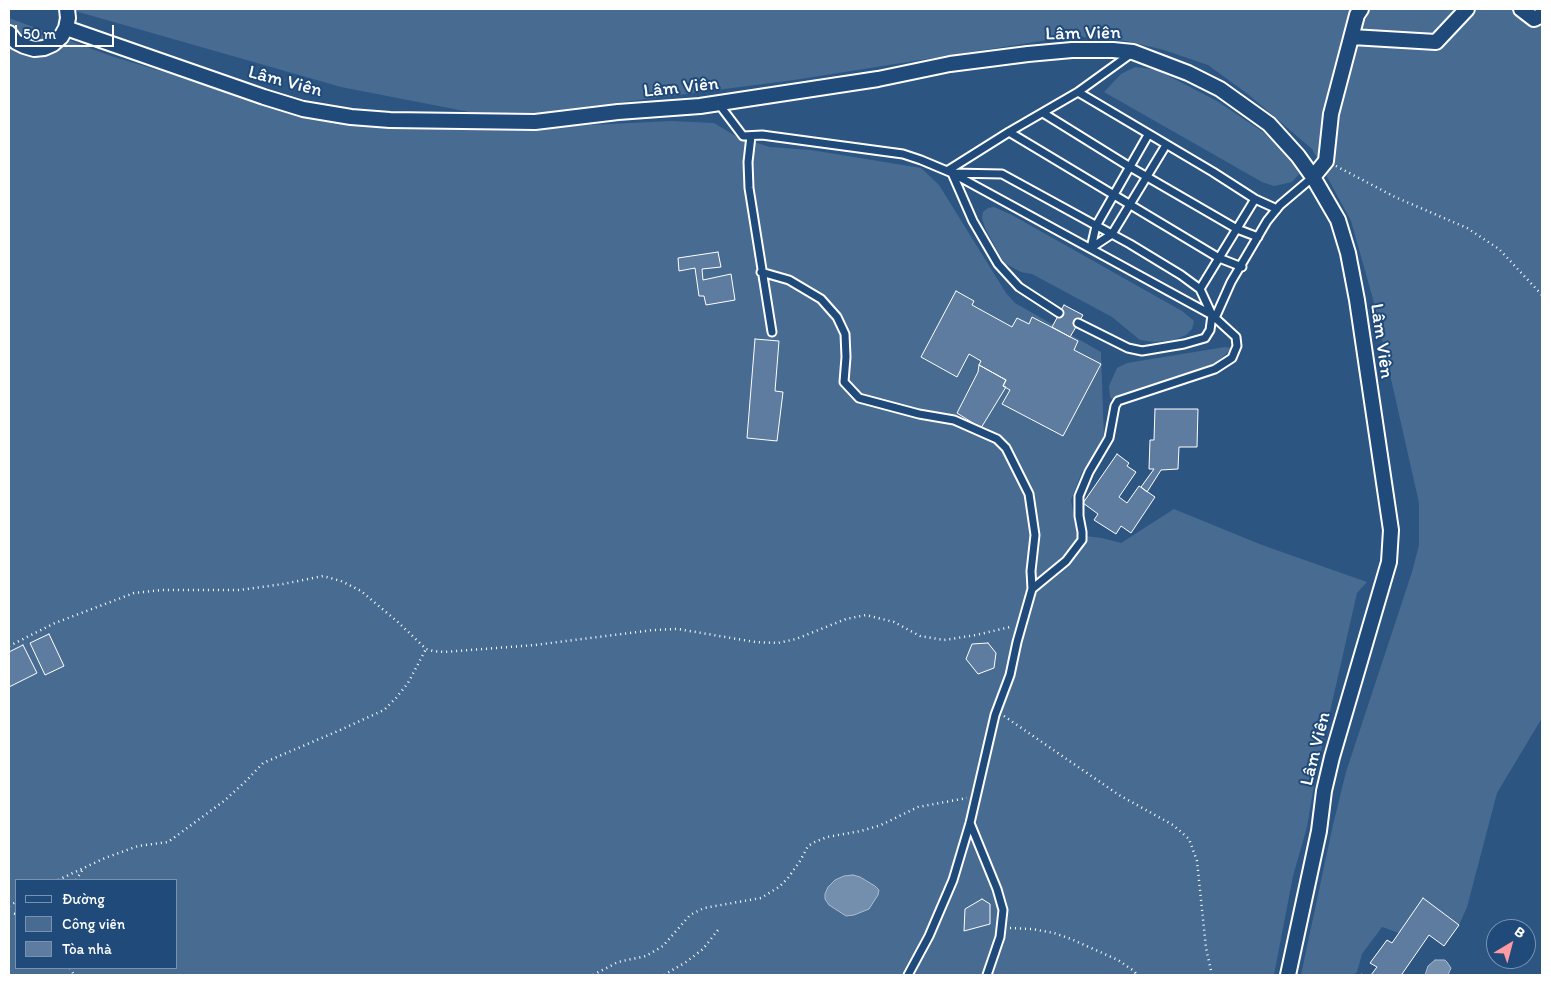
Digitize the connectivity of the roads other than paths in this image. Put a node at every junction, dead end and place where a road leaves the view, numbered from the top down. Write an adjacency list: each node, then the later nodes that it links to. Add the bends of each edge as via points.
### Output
1 (67, 9): 6 (street)
2 (1361, 9): 8 (street)
3 (1467, 9): 8 (street, via 1436,42)
4 (1521, 9): 5 (street, via 1534,19)
5 (1542, 15)
6 (66, 28): 7 (street, via 53,44 34,49 16,42); 11 (street, Lâm Viên, via 264,97 303,109 351,117 535,122)
7 (9, 33)
8 (1352, 37): 20 (street, via 1331,114 1326,161)
9 (1133, 52): 10 (lane); 11 (street, Lâm Viên, via 1072,50 1028,54); 20 (street, Lâm Viên, via 1220,89 1269,124)
10 (1078, 92): 12 (lane); 14 (lane)
11 (718, 103): 15 (lane, via 743,136)
12 (1043, 113): 13 (lane); 17 (lane)
13 (1009, 132): 18 (lane); 21 (lane)
14 (1148, 135): 16 (lane); 17 (lane)
15 (751, 136): 18 (lane, via 903,154); 32 (lane, via 749,188)
16 (1166, 145): 19 (lane); 22 (lane)
17 (1130, 166): 19 (lane); 21 (lane)
18 (950, 172): 25 (lane, via 1002,174); 29 (lane); 34 (lane, via 998,264 1019,287)
19 (1147, 177): 23 (lane); 26 (lane)
20 (1313, 177): 24 (lane); 42 (street, Lâm Viên, via 1338,220 1348,253 1391,530 1389,562 1330,765)
21 (1113, 196): 23 (lane); 25 (lane)
22 (1256, 199): 24 (lane); 26 (lane)
23 (1130, 205): 27 (lane); 30 (lane)
24 (1277, 209): 28 (lane)
25 (1096, 226): 27 (lane); 29 (lane)
26 (1237, 229): 28 (lane); 30 (lane)
27 (1112, 234): 29 (lane); 33 (lane)
28 (1258, 237): 31 (lane)
29 (1091, 248): 35 (lane)
30 (1219, 258): 31 (lane); 33 (lane)
31 (1242, 267): 35 (lane)
32 (762, 272): 37 (lane); 38 (lane, via 789,280 821,299 837,317 845,334 844,382 859,398 954,420 997,439 1006,448 1029,494 1034,535)
33 (1200, 289): 35 (lane)
34 (1059, 313)
35 (1214, 316): 36 (lane, via 1205,338 1142,351 1128,348); 38 (lane, via 1236,337 1237,346 1232,358 1215,369 1118,401 1109,438 1079,496 1082,540 1066,561)
36 (1078, 323)
37 (772, 332)
38 (1032, 589): 39 (lane, via 1010,675 997,711)
39 (970, 823): 40 (lane, via 950,888); 41 (lane, via 998,889 1003,910 1000,937)
40 (908, 975)
41 (987, 975)
42 (1288, 975)

